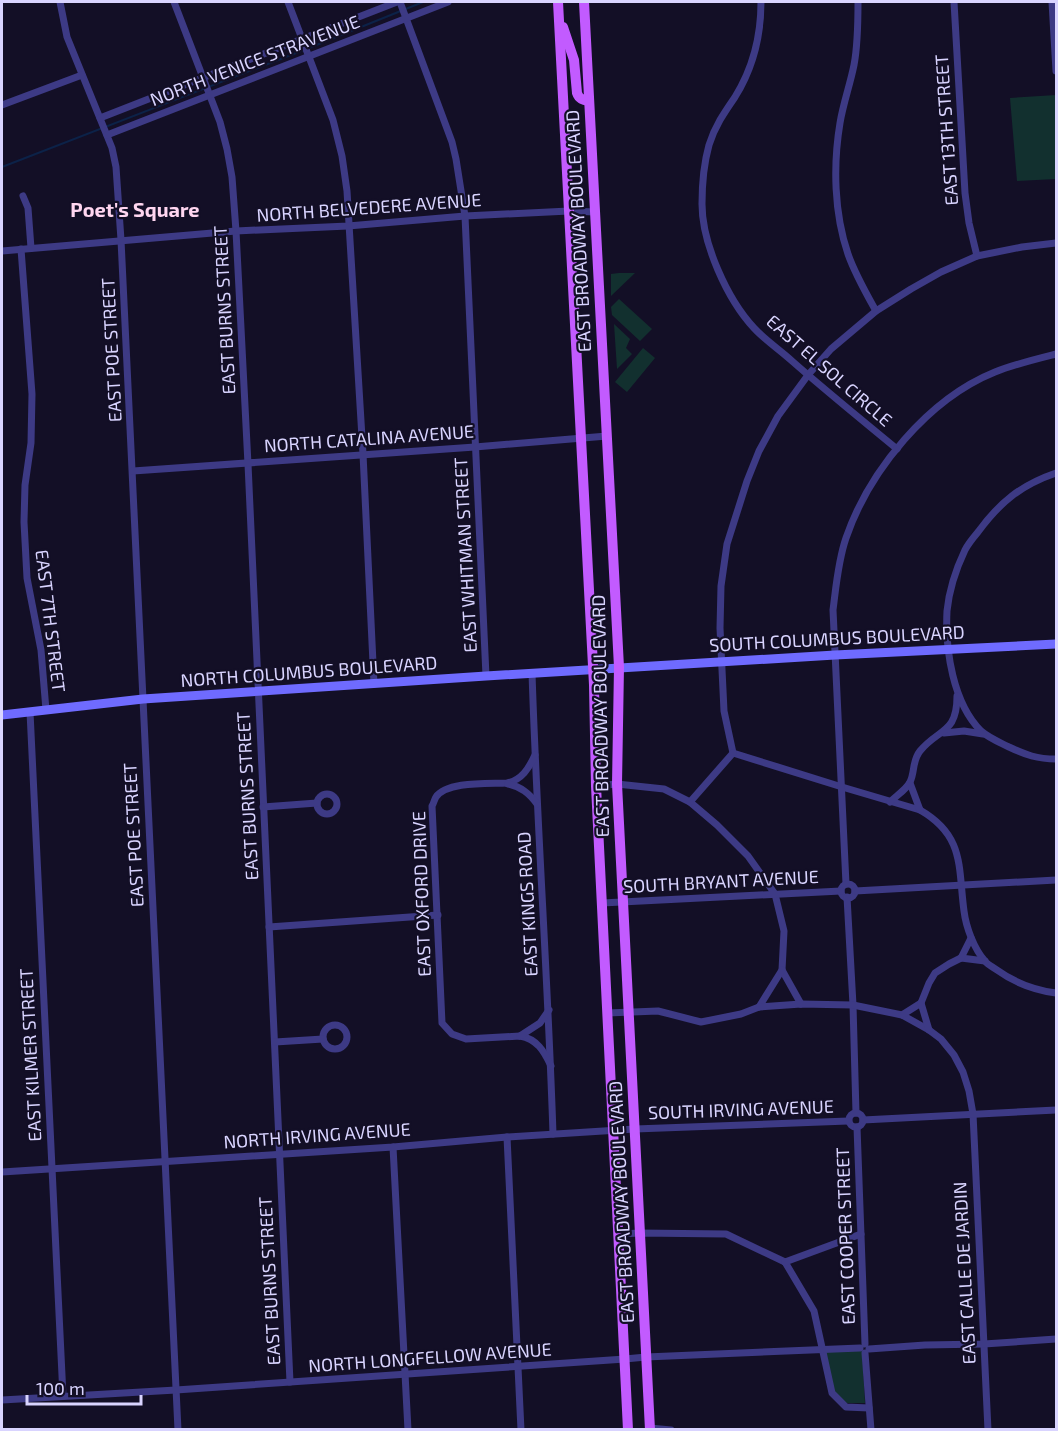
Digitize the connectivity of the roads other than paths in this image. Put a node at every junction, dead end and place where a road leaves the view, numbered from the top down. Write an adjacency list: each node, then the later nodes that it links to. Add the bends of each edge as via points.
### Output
1 (60, 2): 16 (street, EAST POE STREET, via 67,37)
2 (174, 2): 17 (street, EAST BURNS STREET)
3 (288, 2): 13 (street)
4 (399, 2): 12 (street, EAST WHITMAN STREET); 13 (street, NORTH VENICE STRAVENUE)
5 (448, 2): 12 (street, NORTH VENICE STRAVENUE)
6 (584, 2): 19 (main road, EAST BROADWAY BOULEVARD)
7 (761, 2): 37 (street, EAST EL SOL CIRCLE, via 758,44 749,70 720,118 710,144 702,205 708,241 734,300 754,327)
8 (858, 2): 35 (street, via 855,63 840,122 836,186 848,254)
9 (954, 2): 34 (street, EAST 13TH STREET, via 965,193)
10 (1052, 2): 15 (street)
11 (558, 7): 19 (main road, via 574,60 578,97); 24 (main road, EAST BROADWAY BOULEVARD)
12 (406, 18): 14 (street, NORTH VENICE STRAVENUE); 26 (street, EAST WHITMAN STREET, via 452,142)
13 (302, 38): 14 (street); 17 (street, NORTH VENICE STRAVENUE)
14 (309, 57): 18 (street, NORTH VENICE STRAVENUE); 27 (street, via 342,156)
15 (1056, 67)
16 (82, 75): 20 (street); 21 (street, EAST POE STREET)
17 (202, 77): 18 (street, EAST BURNS STREET); 21 (street, NORTH VENICE STRAVENUE)
18 (210, 96): 22 (street, NORTH VENICE STRAVENUE); 28 (street, EAST BURNS STREET, via 227,149)
19 (589, 101): 25 (main road, EAST BROADWAY BOULEVARD)
20 (2, 105)
21 (100, 118): 22 (street, EAST POE STREET)
22 (107, 135): 29 (street, EAST POE STREET, via 116,167)
23 (23, 196): 31 (street, via 28,208)
24 (569, 211): 25 (street, NORTH BELVEDERE AVENUE); 26 (street, NORTH BELVEDERE AVENUE); 39 (main road, EAST BROADWAY BOULEVARD)
25 (595, 212): 38 (main road, EAST BROADWAY BOULEVARD)
26 (465, 216): 27 (street, NORTH BELVEDERE AVENUE); 40 (street, EAST WHITMAN STREET)
27 (348, 226): 28 (street, NORTH BELVEDERE AVENUE); 42 (street)
28 (236, 231): 29 (street, NORTH BELVEDERE AVENUE); 43 (street, EAST BURNS STREET)
29 (121, 240): 31 (street, NORTH BELVEDERE AVENUE); 44 (street, EAST POE STREET)
30 (1056, 243): 34 (street)
31 (31, 248): 32 (street, NORTH BELVEDERE AVENUE)
32 (21, 249): 33 (street, NORTH BELVEDERE AVENUE); 58 (street, EAST 7TH STREET, via 32,394 24,513 27,578 41,650)
33 (2, 251)
34 (977, 256): 35 (street, via 941,272)
35 (876, 312): 37 (street, via 831,349)
36 (1056, 354): 41 (street, via 994,372 959,391 926,416)
37 (808, 375): 41 (street, EAST EL SOL CIRCLE); 49 (street, via 759,451 736,513 721,586)
38 (607, 436): 39 (street, NORTH CATALINA AVENUE); 50 (main road, EAST BROADWAY BOULEVARD)
39 (581, 438): 40 (street, NORTH CATALINA AVENUE); 51 (main road, EAST BROADWAY BOULEVARD)
40 (475, 447): 42 (street, NORTH CATALINA AVENUE); 53 (street, EAST WHITMAN STREET)
41 (897, 449): 48 (street, via 874,480 845,539 833,610)
42 (363, 454): 43 (street, NORTH CATALINA AVENUE); 54 (street)
43 (248, 464): 44 (street, NORTH CATALINA AVENUE); 56 (street, EAST BURNS STREET)
44 (133, 471): 57 (street, EAST POE STREET)
45 (1056, 473): 47 (street, via 1009,497 966,548 947,611)
46 (1056, 644): 47 (street, SOUTH COLUMBUS BOULEVARD)
47 (948, 650): 48 (street, SOUTH COLUMBUS BOULEVARD); 55 (street)
48 (835, 655): 49 (street, SOUTH COLUMBUS BOULEVARD); 70 (street)
49 (721, 662): 50 (street, SOUTH COLUMBUS BOULEVARD); 63 (street, via 724,711)
50 (619, 667): 51 (street, NORTH COLUMBUS BOULEVARD); 68 (main road, EAST BROADWAY BOULEVARD)
51 (593, 670): 52 (street, NORTH COLUMBUS BOULEVARD); 69 (main road, EAST BROADWAY BOULEVARD)
52 (532, 673): 53 (street, NORTH COLUMBUS BOULEVARD); 64 (street, EAST KINGS ROAD)
53 (486, 676): 54 (street, NORTH COLUMBUS BOULEVARD)
54 (374, 684): 56 (street, NORTH COLUMBUS BOULEVARD)
55 (957, 690): 61 (street, via 955,715); 62 (street, via 963,706)
56 (258, 692): 57 (street, NORTH COLUMBUS BOULEVARD); 75 (street, EAST BURNS STREET)
57 (143, 699): 58 (street, NORTH COLUMBUS BOULEVARD); 117 (street, EAST POE STREET)
58 (46, 710): 59 (street, NORTH COLUMBUS BOULEVARD)
59 (30, 712): 60 (street, NORTH COLUMBUS BOULEVARD); 118 (street, EAST KILMER STREET)
60 (2, 715)
61 (944, 733): 62 (street); 67 (street, via 919,752)
62 (985, 734): 65 (street, via 1032,757)
63 (733, 753): 70 (street); 71 (street)
64 (535, 755): 66 (street, via 525,773); 74 (street, EAST KINGS ROAD)
65 (1056, 759)
66 (507, 783): 74 (street, via 530,794); 85 (street, EAST OXFORD DRIVE, via 448,788 437,795 432,806)
67 (910, 783): 72 (street); 76 (street)
68 (617, 784): 69 (street); 71 (street, via 664,789); 83 (main road, EAST BROADWAY BOULEVARD)
69 (596, 786): 84 (main road, EAST BROADWAY BOULEVARD)
70 (842, 788): 72 (street); 78 (street)
71 (690, 802): 81 (street, via 749,858)
72 (890, 802): 76 (street)
73 (317, 803): 75 (street)
74 (537, 804): 96 (street, EAST KINGS ROAD)
75 (263, 807): 86 (street, EAST BURNS STREET)
76 (920, 810): 79 (street, via 938,823 956,850)
77 (1056, 880): 79 (street)
78 (846, 884): 80 (street, via 853,885); 82 (street, via 842,887)
79 (962, 885): 80 (street); 87 (street)
80 (855, 891): 82 (street, via 852,897)
81 (776, 894): 82 (street, SOUTH BRYANT AVENUE); 83 (street, SOUTH BRYANT AVENUE); 90 (street, via 784,931)
82 (844, 894): 94 (street)
83 (624, 902): 84 (street, SOUTH BRYANT AVENUE); 97 (main road, EAST BROADWAY BOULEVARD)
84 (602, 903): 98 (main road, EAST BROADWAY BOULEVARD)
85 (438, 915): 86 (street); 101 (street, EAST OXFORD DRIVE, via 442,1023 452,1034 466,1039)
86 (269, 927): 103 (street, EAST BURNS STREET)
87 (971, 938): 88 (street); 89 (street)
88 (961, 958): 89 (street); 92 (street, via 935,973)
89 (986, 962): 91 (street, via 1023,985)
90 (782, 970): 93 (street); 95 (street)
91 (1056, 993)
92 (921, 1003): 99 (street); 100 (street)
93 (801, 1004): 94 (street); 95 (street)
94 (853, 1005): 99 (street); 106 (street)
95 (759, 1007): 97 (street, via 701,1022 658,1011)
96 (549, 1010): 101 (street, via 540,1023); 104 (street, EAST KINGS ROAD)
97 (629, 1012): 98 (street); 111 (main road, EAST BROADWAY BOULEVARD)
98 (607, 1013): 112 (main road, EAST BROADWAY BOULEVARD)
99 (902, 1015): 100 (street)
100 (929, 1030): 107 (street, EAST CALLE DE JARDIN, via 954,1055 963,1072)
101 (520, 1036): 104 (street, via 539,1046)
102 (323, 1039): 103 (street)
103 (275, 1042): 116 (street, EAST BURNS STREET)
104 (551, 1066): 113 (street, EAST KINGS ROAD)
105 (1056, 1110): 107 (street)
106 (856, 1113): 108 (street); 109 (street)
107 (973, 1114): 108 (street); 125 (street, EAST CALLE DE JARDIN)
108 (863, 1120): 110 (street)
109 (848, 1121): 110 (street); 111 (street, SOUTH IRVING AVENUE)
110 (857, 1127): 122 (street, EAST COOPER STREET)
111 (635, 1129): 112 (street, NORTH IRVING AVENUE); 120 (main road, EAST BROADWAY BOULEVARD)
112 (613, 1131): 113 (street, NORTH IRVING AVENUE); 121 (main road, EAST BROADWAY BOULEVARD)
113 (554, 1134): 114 (street, NORTH IRVING AVENUE)
114 (507, 1137): 115 (street, NORTH IRVING AVENUE); 130 (street)
115 (393, 1147): 116 (street, NORTH IRVING AVENUE); 131 (street)
116 (280, 1154): 117 (street, NORTH IRVING AVENUE); 132 (street, EAST BURNS STREET)
117 (164, 1162): 118 (street, NORTH IRVING AVENUE); 133 (street, EAST POE STREET)
118 (51, 1169): 119 (street, NORTH IRVING AVENUE); 134 (street, EAST KILMER STREET)
119 (2, 1172)
120 (640, 1233): 121 (street); 123 (street, via 726,1234); 128 (main road, EAST BROADWAY BOULEVARD)
121 (619, 1234): 129 (main road, EAST BROADWAY BOULEVARD)
122 (861, 1234): 123 (street); 127 (street, EAST COOPER STREET)
123 (785, 1262): 126 (street, via 814,1311)
124 (1056, 1339): 125 (street, NORTH LONGFELLOW AVENUE)
125 (984, 1344): 127 (street, NORTH LONGFELLOW AVENUE); 144 (street, EAST CALLE DE JARDIN)
126 (824, 1349): 127 (street, NORTH LONGFELLOW AVENUE); 128 (street, NORTH LONGFELLOW AVENUE); 136 (street, via 832,1393 846,1407)
127 (865, 1349): 136 (street, EAST COOPER STREET)
128 (646, 1357): 129 (street, NORTH LONGFELLOW AVENUE); 137 (main road, EAST BROADWAY BOULEVARD)
129 (625, 1359): 130 (street, NORTH LONGFELLOW AVENUE); 141 (main road, EAST BROADWAY BOULEVARD)
130 (517, 1367): 131 (street, NORTH LONGFELLOW AVENUE); 140 (street)
131 (405, 1375): 132 (street, NORTH LONGFELLOW AVENUE); 139 (street)
132 (290, 1382): 133 (street, NORTH LONGFELLOW AVENUE)
133 (176, 1390): 134 (street, NORTH LONGFELLOW AVENUE); 138 (street, EAST POE STREET)
134 (63, 1396): 135 (street, NORTH LONGFELLOW AVENUE)
135 (2, 1400)
136 (869, 1408): 143 (street, EAST COOPER STREET)
137 (650, 1429): 142 (street)
138 (178, 1430)
139 (408, 1430)
140 (521, 1430)
141 (628, 1430)
142 (671, 1430)
143 (871, 1430)
144 (988, 1430)

